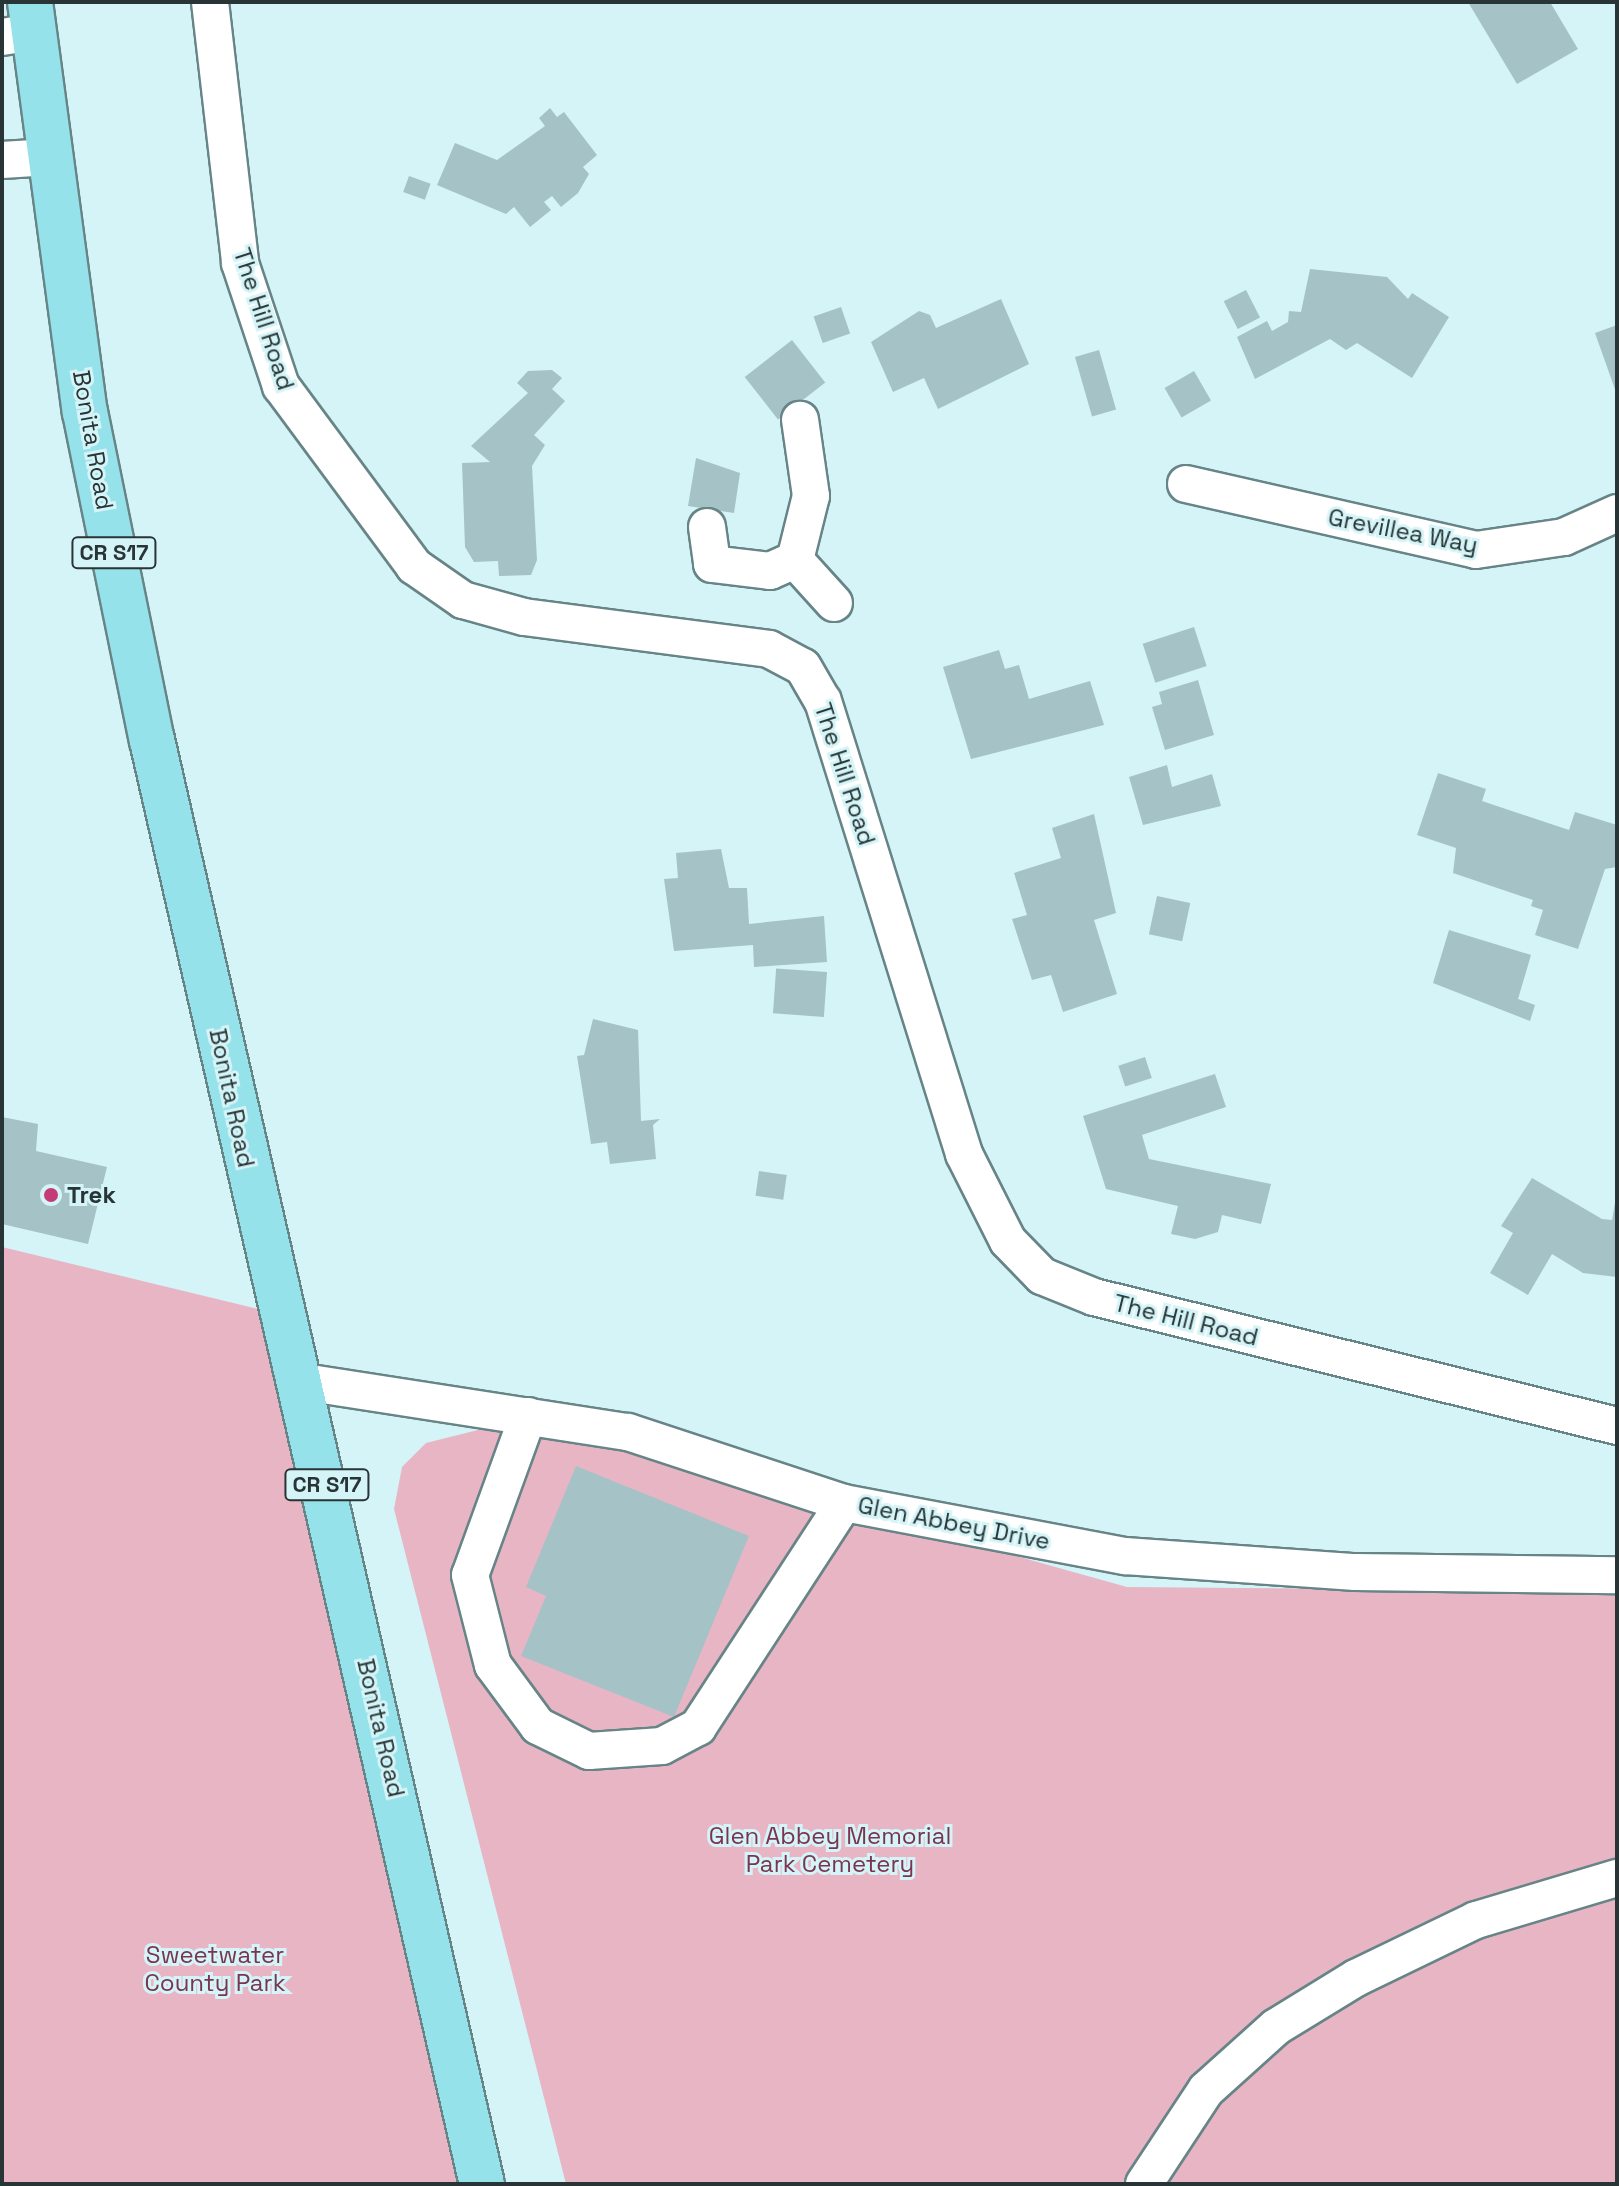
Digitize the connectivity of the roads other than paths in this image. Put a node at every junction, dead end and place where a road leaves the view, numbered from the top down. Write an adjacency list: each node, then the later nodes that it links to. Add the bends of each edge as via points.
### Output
1 (210, 2): 13 (street, The Hill Road, via 240,263 281,386 414,566 463,600 524,617 769,649 803,667 823,701 964,1154 1008,1241 1042,1276 1094,1297)
2 (22, 24): 3 (main road, Bonita Road / CR S17)
3 (50, 157): 4 (street); 11 (main road, Bonita Road / CR S17, via 85,412 149,724 257,1213)
4 (2, 160)
5 (800, 420): 9 (street, via 811,496)
6 (1186, 484): 7 (street, Grevillea Way, via 1476,550 1564,537)
7 (1617, 513)
8 (707, 527): 9 (street, via 712,564 770,571)
9 (795, 560): 10 (street)
10 (834, 603)
11 (304, 1382): 12 (street, Glen Abbey Drive); 17 (main road, Bonita Road / CR S17)
12 (528, 1416): 14 (street, Glen Abbey Drive, via 628,1432); 14 (street, via 470,1575 493,1665 538,1726 589,1751 662,1746 698,1727)
13 (1617, 1426)
14 (844, 1503): 15 (street, Glen Abbey Drive, via 1125,1556 1355,1572)
15 (1617, 1575)
16 (1617, 1878): 18 (street, via 1476,1920 1356,1978 1276,2027 1206,2090)
17 (482, 2184)
18 (1144, 2184)

